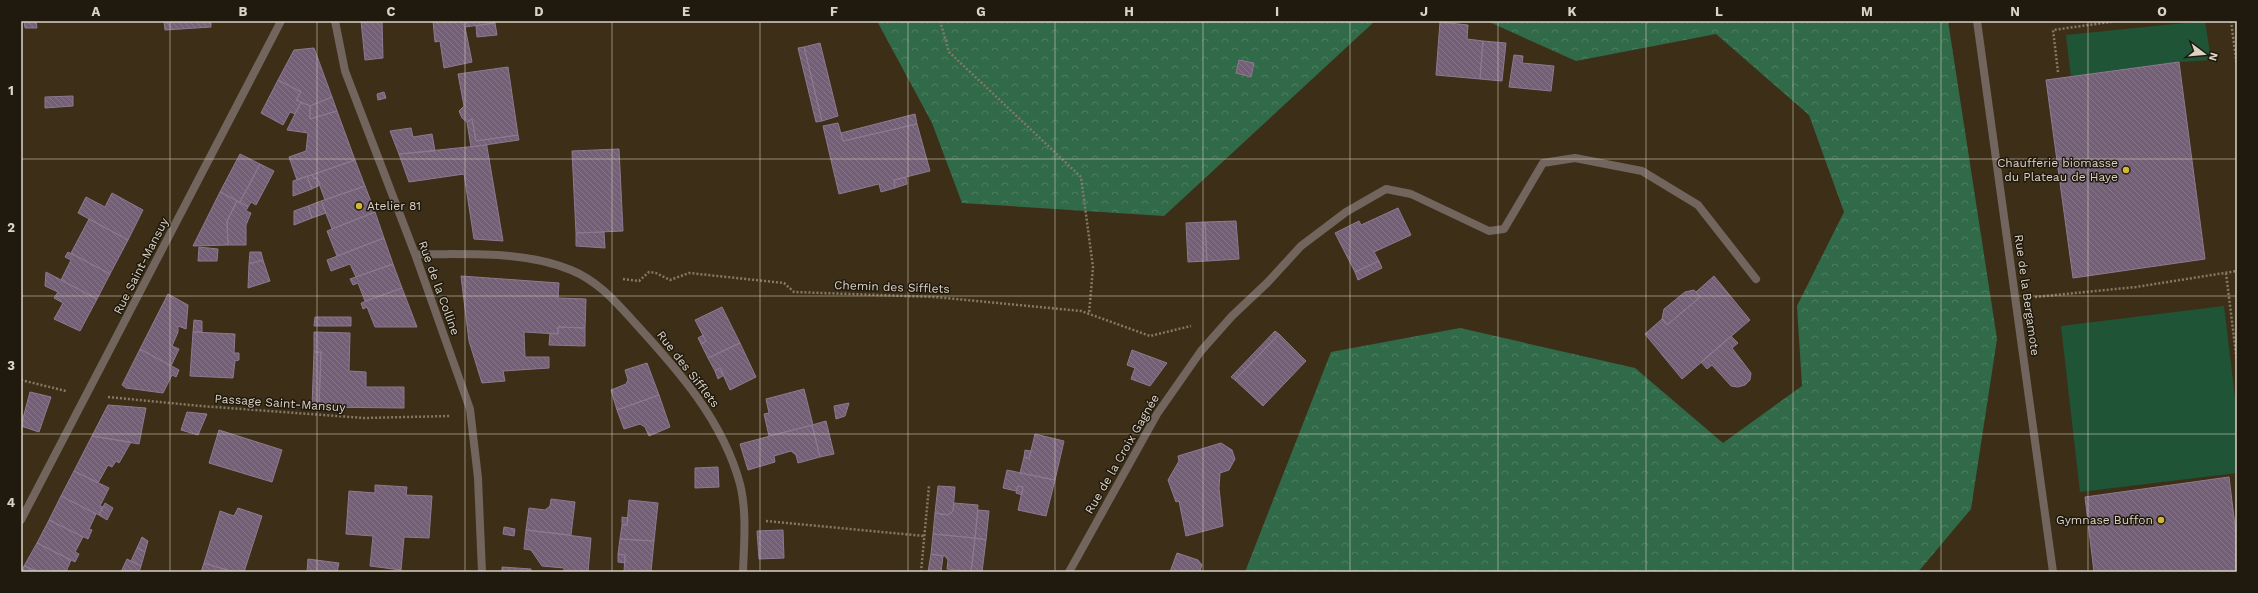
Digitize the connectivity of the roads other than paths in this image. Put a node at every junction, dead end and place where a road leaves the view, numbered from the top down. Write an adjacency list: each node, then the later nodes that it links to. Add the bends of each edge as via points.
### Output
1 (282, 21): 6 (street, Rue Saint-Mansuy)
2 (335, 21): 4 (street, Rue de la Colline, via 345,71)
3 (1977, 21): 10 (street, Rue de la Bergamote)
4 (415, 254): 7 (street, Rue de la Colline, via 470,409 478,478); 8 (street, Rue des Sifflets, via 524,258 571,270 602,288 661,351 692,390 722,435 740,486 744,519)
5 (1756, 279): 9 (street, Rue de la Croix Gagnée, via 1698,205 1642,171 1575,158 1543,163 1504,229 1489,231 1411,194 1386,189 1346,212 1301,246 1268,284 1232,316 1201,351 1157,414)
6 (21, 520)
7 (482, 572)
8 (743, 572)
9 (1069, 572)
10 (2053, 572)

